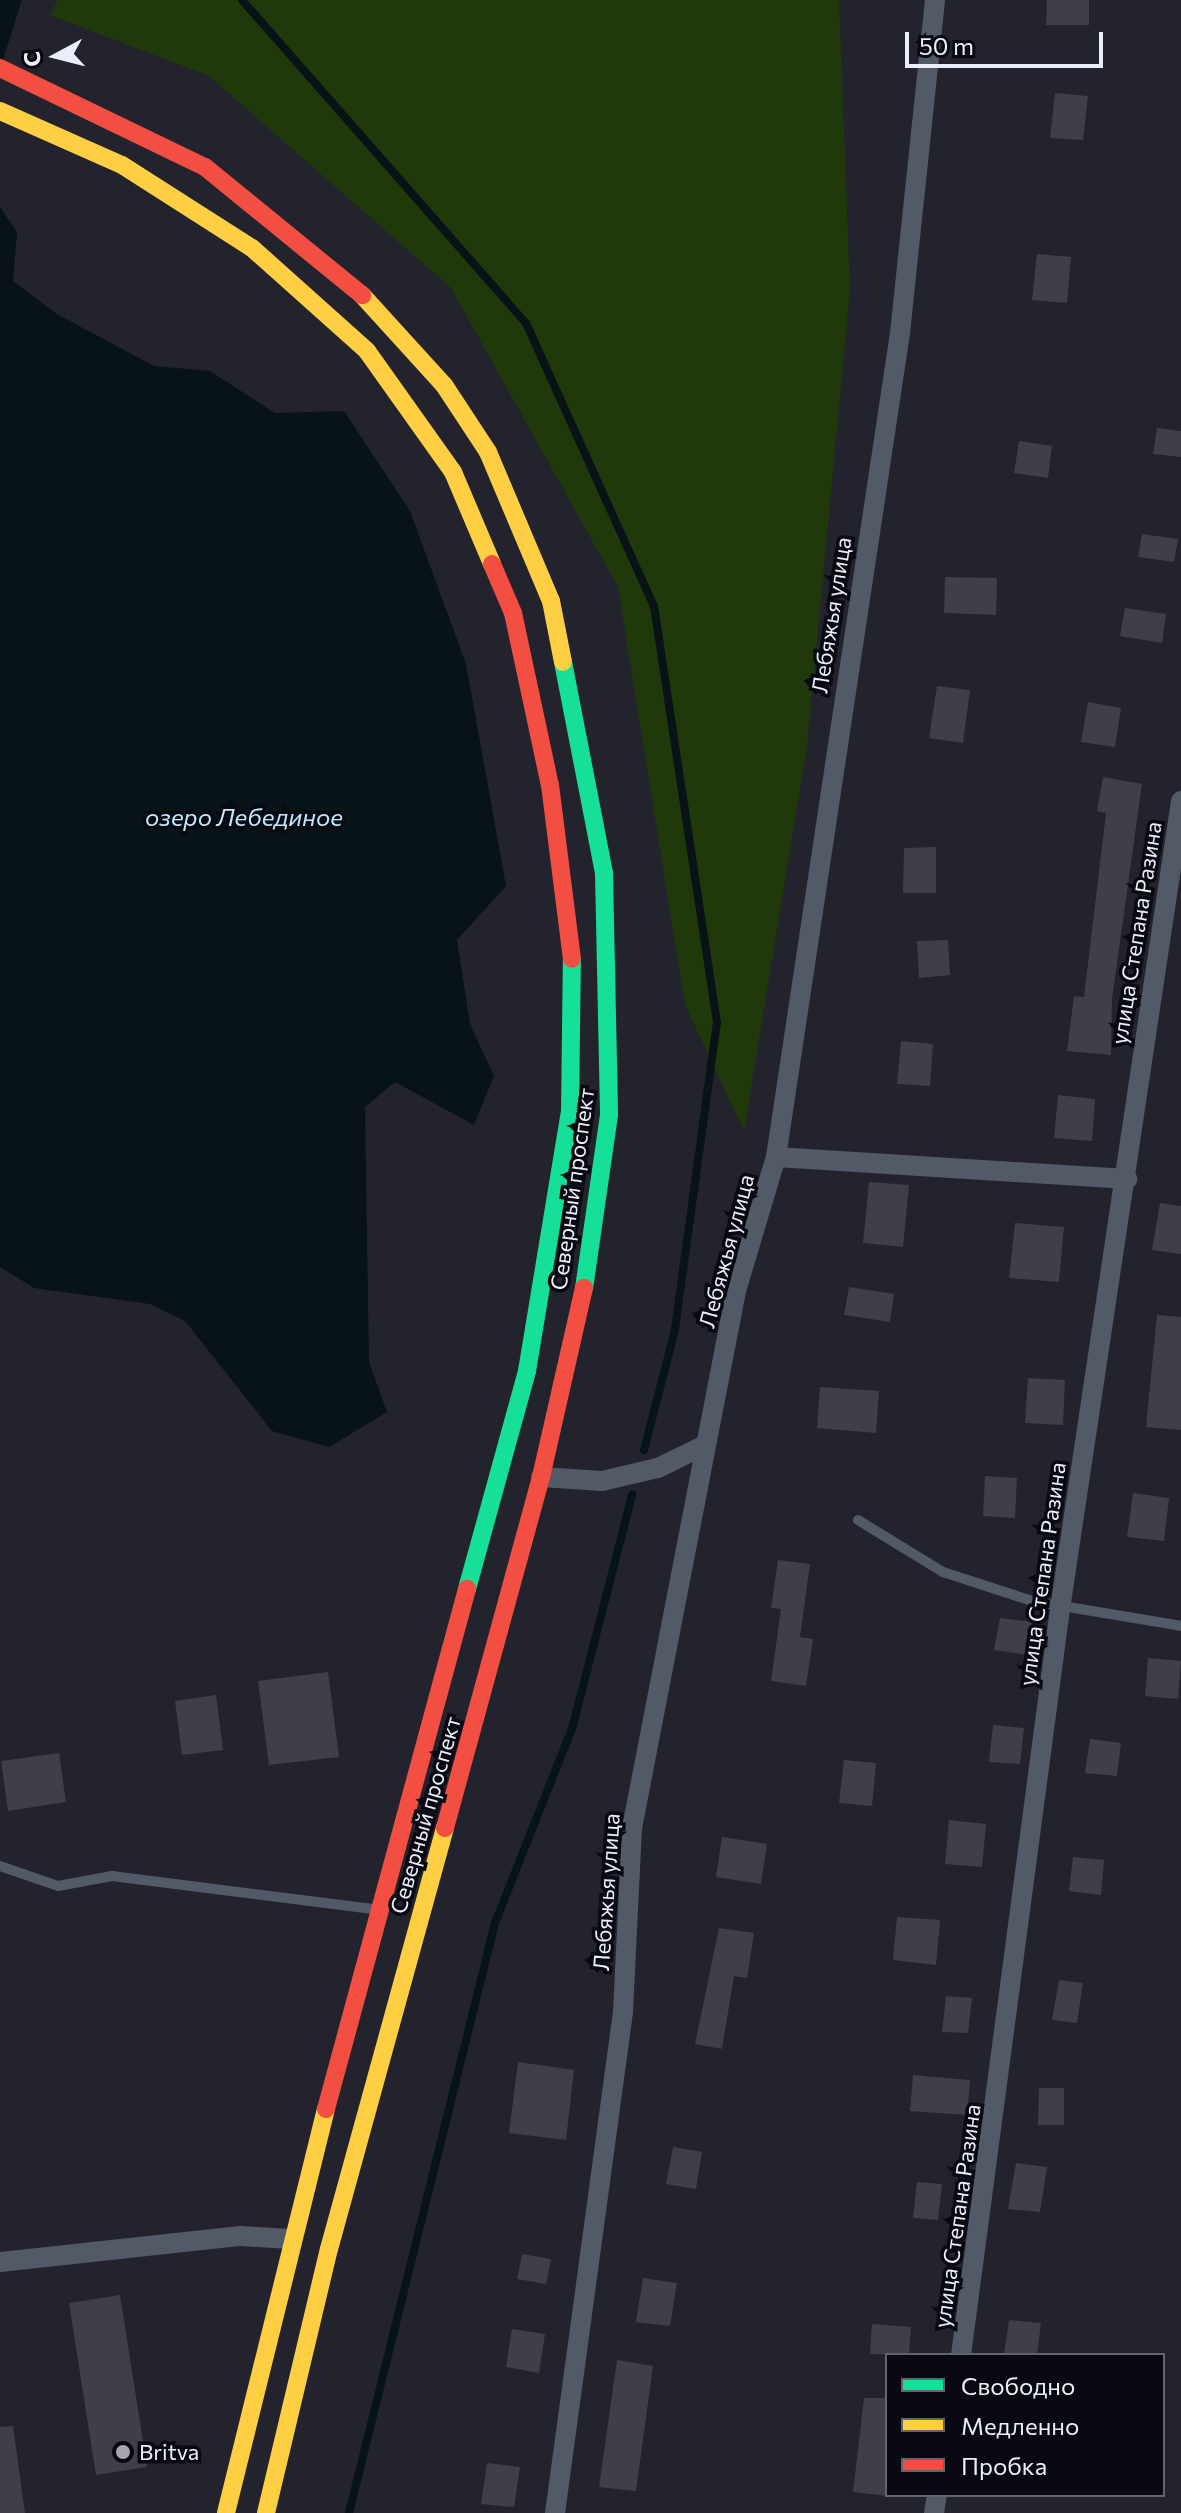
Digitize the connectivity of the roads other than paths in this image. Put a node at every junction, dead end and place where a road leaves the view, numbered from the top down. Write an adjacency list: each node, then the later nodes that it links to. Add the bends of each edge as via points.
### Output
1 (935, 0): 5 (street, Лебяжья улица, via 900,333)
2 (0, 68): 8 (main road, Северный проспект, via 205,167 341,272 444,385 523,524 551,601 587,764 604,873 613,1031 600,1198)
3 (6, 114): 13 (main road, Северный проспект, via 184,200 252,248 367,351 453,472 513,613 565,877 570,1112 527,1371 438,1736)
4 (1181, 801): 6 (street, улица Степана Разина)
5 (776, 1157): 6 (street); 7 (street, Лебяжья улица, via 736,1291)
6 (1127, 1179): 10 (street, улица Степана Разина)
7 (705, 1445): 8 (street, via 658,1468 602,1481); 19 (street, Лебяжья улица, via 632,1828 619,2040)
8 (541, 1477): 18 (main road, Северный проспект, via 463,1742 329,2249)
9 (858, 1520): 10 (lane, via 943,1572)
10 (1060, 1609): 11 (lane); 16 (street, улица Степана Разина)
11 (1181, 1626)
12 (0, 1866): 13 (lane, via 58,1886 112,1876)
13 (382, 1910): 14 (main road, Северный проспект)
14 (290, 2239): 15 (street, via 241,2236); 17 (main road, Северный проспект)
15 (0, 2262)
16 (961, 2353)
17 (226, 2513)
18 (266, 2513)
19 (555, 2513)

